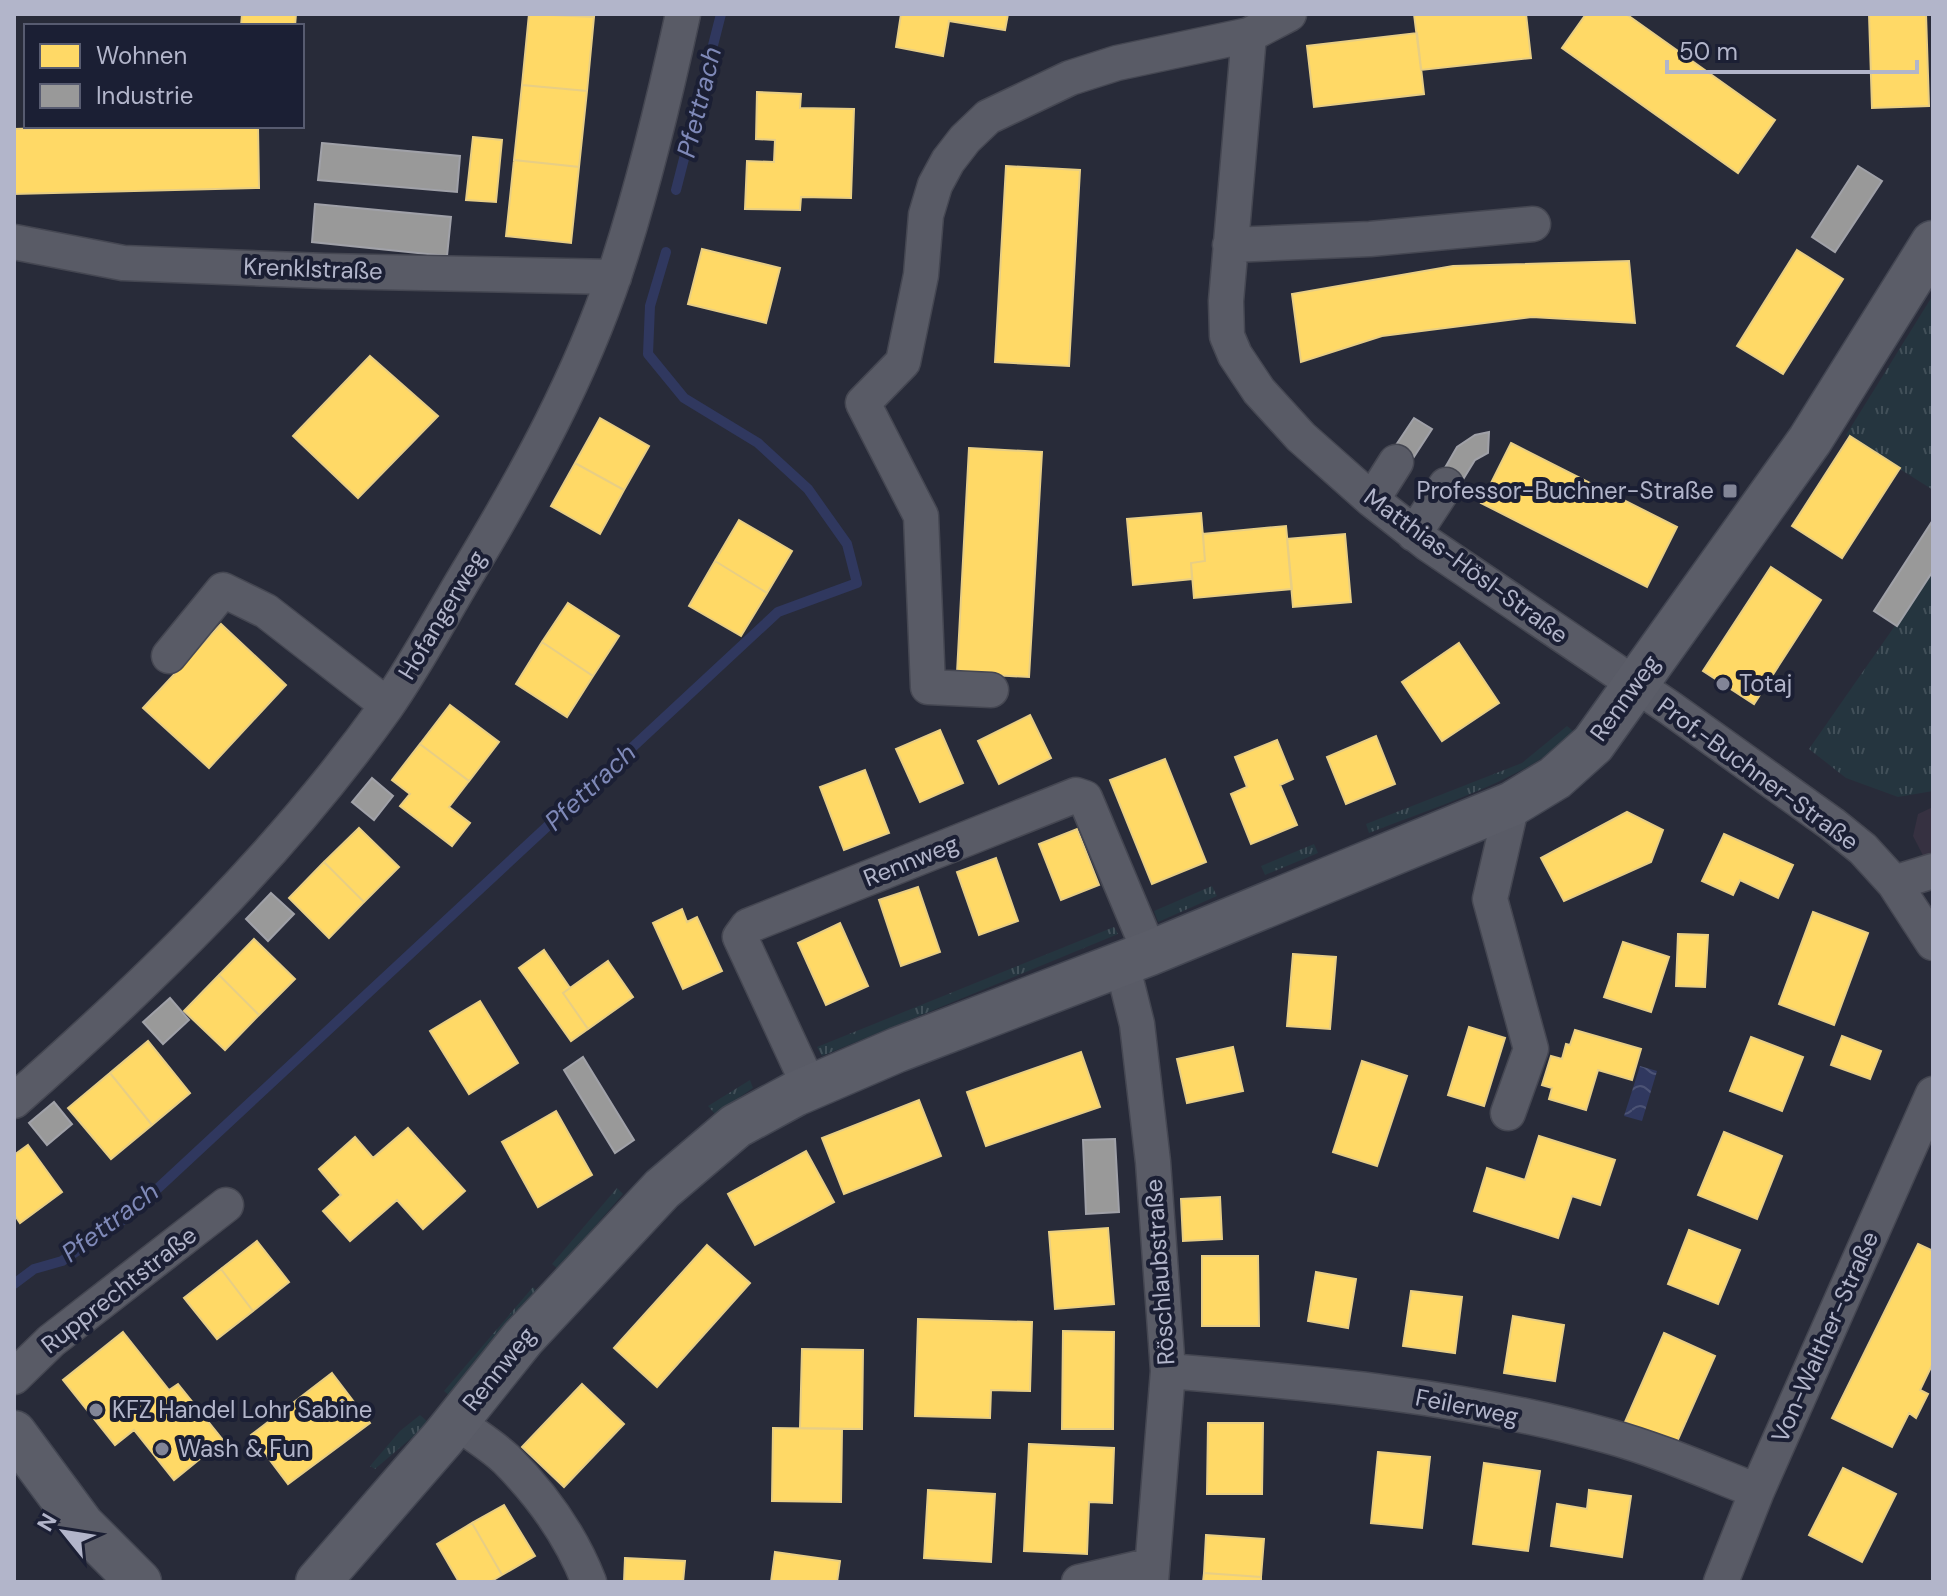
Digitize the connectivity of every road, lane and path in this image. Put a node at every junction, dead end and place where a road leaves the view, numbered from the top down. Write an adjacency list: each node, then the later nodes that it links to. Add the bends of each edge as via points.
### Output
1 (683, 14): 8 (street, Hofangerweg)
2 (1289, 14): 3 (street)
3 (1249, 35): 7 (street, Matthias-Hösl-Straße); 15 (street, via 1070,78 988,117 941,173 926,215 921,275 903,362 863,403 921,516 928,687)
4 (1533, 224): 7 (street)
5 (14, 242): 8 (street, Krenklstraße, via 123,263)
6 (1933, 243): 14 (main road, Rennweg, via 1810,440)
7 (1230, 245): 11 (street, Matthias-Hösl-Straße, via 1227,336 1235,355 1301,437)
8 (614, 277): 16 (street, Hofangerweg, via 555,420)
9 (1396, 462): 11 (street)
10 (1446, 485): 12 (street)
11 (1372, 500): 12 (street, Matthias-Hösl-Straße)
12 (1414, 534): 14 (street, Matthias-Hösl-Straße)
13 (169, 656): 16 (street, via 223,590 266,611)
14 (1635, 686): 17 (main road, Rennweg, via 1593,744 1555,778); 19 (street, Prof.-Buchner-Straße, via 1832,824)
15 (991, 690)
16 (387, 705): 24 (street, Hofangerweg, via 313,802 237,887)
17 (1512, 804): 21 (main road, Rennweg); 25 (street, via 1490,899 1531,1049)
18 (1933, 871): 19 (street)
19 (1894, 883): 20 (street, Prof.-Buchner-Straße)
20 (1933, 943)
21 (1136, 958): 22 (main road, Rennweg); 22 (street, Rennweg, via 1085,798 1076,795 748,926 740,937); 27 (street, Röschlaubstraße, via 1137,1024)
22 (810, 1088): 29 (main road, Rennweg, via 736,1126 662,1189 523,1338)
23 (1933, 1094): 31 (street, Von-Walther-Straße)
24 (14, 1101)
25 (1508, 1113)
26 (226, 1205): 28 (street, Rupprechtstraße, via 51,1341)
27 (1168, 1371): 31 (street, Feilerweg, via 1305,1382 1511,1415 1608,1436); 32 (street, Röschlaubstraße)
28 (14, 1377)
29 (456, 1421): 34 (main road, Rennweg); 35 (street, via 505,1458 550,1512)
30 (14, 1433): 33 (main road, via 82,1525)
31 (1757, 1491): 37 (street, Von-Walther-Straße)
32 (1152, 1573): 36 (street)
33 (139, 1582)
34 (318, 1582)
35 (589, 1582)
36 (1079, 1582)
37 (1721, 1582)

